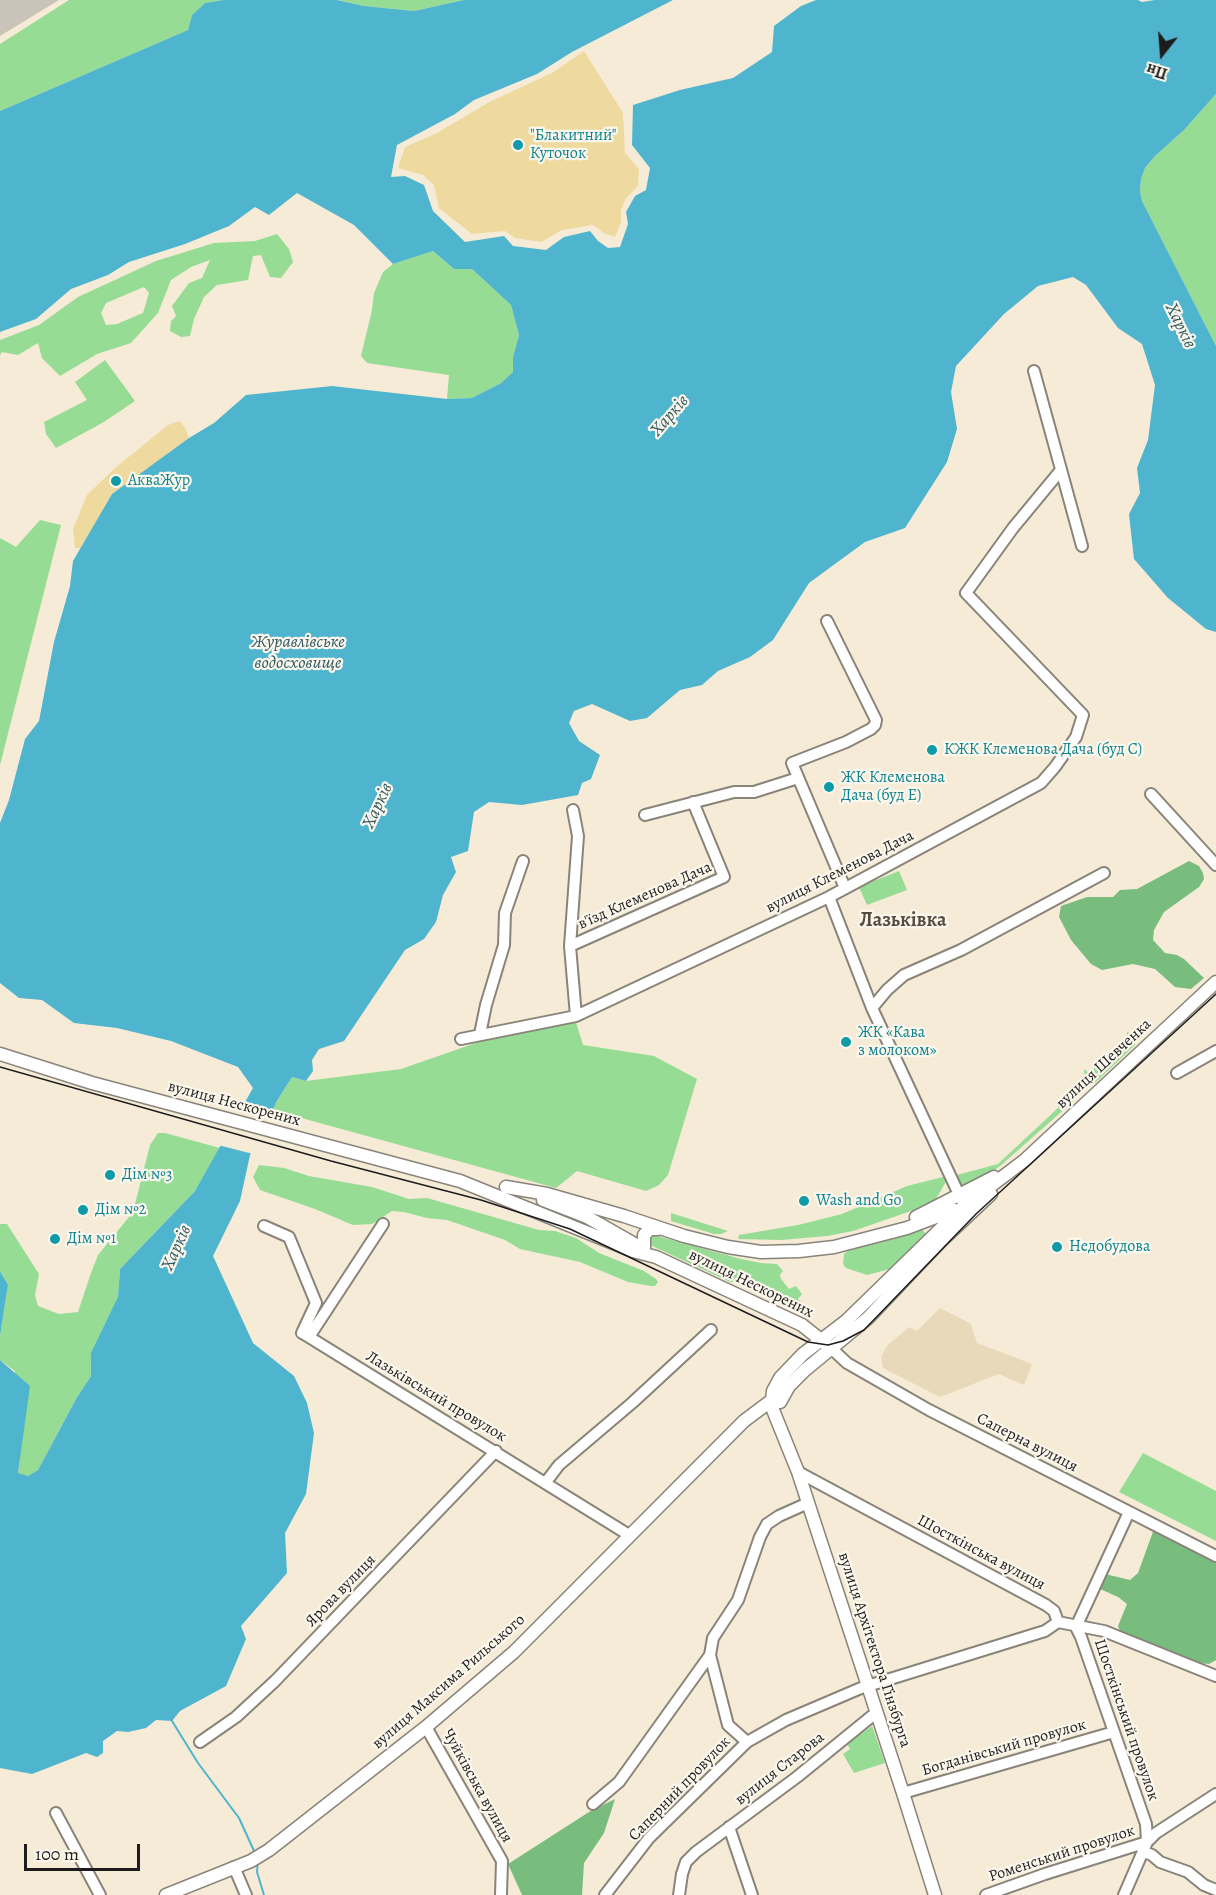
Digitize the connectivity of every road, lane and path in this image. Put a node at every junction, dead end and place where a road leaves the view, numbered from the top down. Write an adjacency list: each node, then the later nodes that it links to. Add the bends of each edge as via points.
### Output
1 (1034, 371): 2 (street)
2 (1061, 470): 3 (street); 13 (street, вулиця Клеменова Дача, via 966,593 1083,715 1076,737 1041,783)
3 (1082, 546)
4 (827, 621): 5 (street, via 876,720 871,729 846,742 792,763)
5 (798, 778): 7 (street, via 754,792 734,792); 13 (street)
6 (1150, 794): 11 (street)
7 (693, 802): 9 (street); 15 (street, в'їзд Клеменова Дача, via 724,877)
8 (573, 810): 15 (street, via 578,836)
9 (645, 815)
10 (523, 861): 19 (street, via 505,913 504,945)
11 (1216, 865)
12 (1104, 873): 17 (street, via 961,950 904,975)
13 (845, 888): 14 (street, вулиця Клеменова Дача)
14 (829, 897): 17 (street); 18 (street, вулиця Клеменова Дача)
15 (570, 946): 18 (street)
16 (1216, 982): 24 (main road, вулиця Шевченка)
17 (872, 1008): 27 (street)
18 (576, 1016): 19 (street, вулиця Клеменова Дача)
19 (480, 1034): 20 (street, вулиця Клеменова Дача)
20 (461, 1039)
21 (1216, 1051): 23 (street)
22 (0, 1054): 26 (main road, вулиця Нескорених)
23 (1177, 1073)
24 (1014, 1168): 25 (main road, вулиця Шевченка); 27 (main road, вулиця Шевченка)
25 (996, 1188): 27 (main road); 34 (main road, вулиця Шевченка)
26 (505, 1193): 28 (main road); 32 (main road, via 546,1194); 35 (main road, вулиця Нескорених, via 624,1247)
27 (962, 1201): 29 (main road); 33 (main road); 34 (main road, via 962,1215)
28 (587, 1216): 32 (main road); 35 (main road, вулиця Нескорених)
29 (921, 1223): 33 (main road); 34 (main road)
30 (383, 1224): 37 (street)
31 (264, 1226): 37 (street, via 290,1237 316,1303 302,1333)
32 (658, 1229): 33 (main road, via 761,1252 814,1250); 35 (main road, via 650,1229 644,1235 642,1241)
33 (864, 1239)
34 (934, 1241): 38 (main road, вулиця Шевченка, via 868,1318)
35 (649, 1254): 38 (main road, вулиця Нескорених, via 802,1324)
36 (711, 1330): 42 (street, via 559,1465)
37 (309, 1337): 40 (street, Лазьківський провулок)
38 (826, 1344): 39 (main road, вулиця Максима Рильського, via 803,1354 780,1378 775,1386); 44 (street, Саперна вулиця, via 840,1358 891,1389)
39 (777, 1397): 41 (main road, вулиця Архітектора Гінзбурга, via 776,1418); 45 (main road, вулиця Максима Рильського, via 744,1421)
40 (496, 1451): 42 (street, Лазьківський провулок); 55 (street, Ярова вулиця, via 275,1681 236,1717)
41 (798, 1472): 43 (main road, вулиця Архітектора Гінзбурга); 47 (street, Шосткінська вулиця, via 1046,1605 1054,1611)
42 (546, 1482): 45 (street, Лазьківський провулок)
43 (808, 1503): 49 (street, via 767,1524 738,1600 713,1638); 51 (main road, вулиця Архітектора Гінзбурга)
44 (1129, 1512): 46 (street, Саперна вулиця); 48 (street, Шосткінський провулок)
45 (629, 1535): 53 (main road, вулиця Максима Рильського, via 514,1652)
46 (1216, 1556)
47 (1058, 1622): 48 (street); 51 (street, Саперний провулок, via 1045,1630)
48 (1076, 1627): 50 (street, via 1104,1631); 54 (street, Шосткінський провулок)
49 (710, 1655): 56 (street, via 728,1725); 59 (street, via 619,1782)
50 (1216, 1676)
51 (868, 1686): 52 (main road, вулиця Архітектора Гінзбурга); 56 (street, Саперний провулок, via 786,1720)
52 (877, 1714): 57 (main road, вулиця Архітектора Гінзбурга); 61 (street, вулиця Старова)
53 (426, 1727): 63 (main road, вулиця Максима Рильського, via 269,1850); 68 (street, Чуйківська вулиця, via 502,1861)
54 (1114, 1732): 57 (street, Богданівський провулок); 62 (street, Шосткінський провулок, via 1146,1824)
55 (200, 1742)
56 (747, 1742): 69 (street, Саперний провулок, via 650,1838)
57 (903, 1793): 72 (main road, вулиця Архітектора Гінзбурга)
58 (1216, 1794): 62 (street, via 1156,1833)
59 (593, 1804)
60 (56, 1813): 65 (street)
61 (729, 1827): 70 (street, via 686,1862); 71 (street, вулиця Старова)
62 (1145, 1847): 64 (street, via 1160,1862 1188,1872); 73 (street, Роменський провулок, via 1045,1874); 74 (street)
63 (234, 1867): 66 (main road, вулиця Максима Рильського); 67 (street)
64 (1216, 1890)
65 (100, 1895)
66 (166, 1895)
67 (246, 1895)
68 (501, 1895)
69 (605, 1895)
70 (679, 1895)
71 (752, 1895)
72 (935, 1895)
73 (986, 1895)
74 (1124, 1895)

